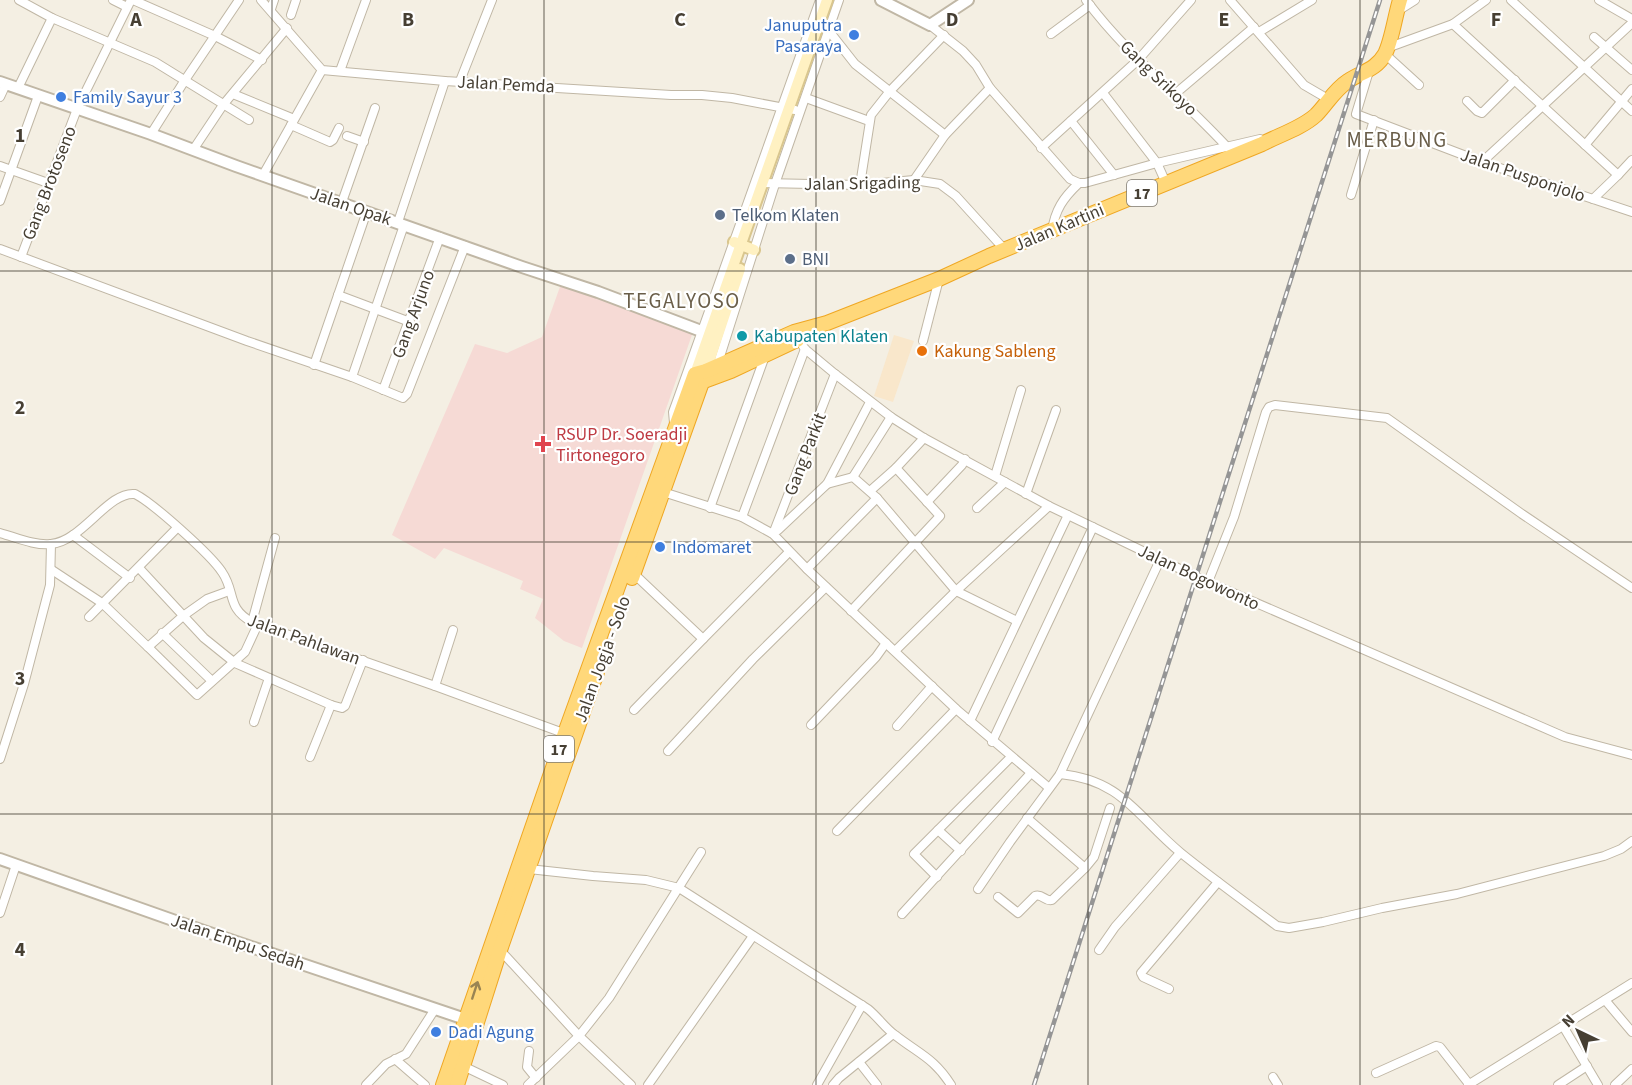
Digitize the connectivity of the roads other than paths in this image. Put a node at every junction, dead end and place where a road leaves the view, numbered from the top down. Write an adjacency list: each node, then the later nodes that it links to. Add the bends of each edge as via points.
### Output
1 (19, 0): 28 (street)
2 (113, 0): 21 (street)
3 (239, 0): 37 (street)
4 (261, 0): 26 (street)
5 (274, 0): 26 (street)
6 (296, 0): 27 (street)
7 (366, 0): 47 (street)
8 (492, 0): 52 (street)
9 (820, 0): 57 (street)
10 (827, 0): 57 (main road)
11 (834, 0): 57 (main road)
12 (839, 0): 34 (street)
13 (968, 0): 31 (street)
14 (1191, 0): 43 (street)
15 (1230, 0): 33 (street)
16 (1312, 0): 33 (street)
17 (1415, 0): 25 (street)
18 (1486, 0): 24 (street)
19 (1511, 0): 44 (street)
20 (1599, 0): 29 (street)
21 (131, 2): 37 (street); 39 (street, Gang Brotoseno)
22 (888, 2): 31 (street)
23 (1088, 2): 35 (street); 43 (street, Gang Srikoyo)
24 (1473, 4): 30 (street)
25 (1398, 6): 41 (highway, Jalan Kartini / 17)
26 (271, 9): 32 (street)
27 (291, 15)
28 (52, 18): 39 (street); 55 (street)
29 (1632, 21): 40 (street)
30 (1453, 24): 41 (street); 50 (street)
31 (930, 25): 36 (street)
32 (287, 28): 42 (street); 45 (street)
33 (1257, 30): 62 (street); 65 (street, via 1304,85)
34 (829, 31): 57 (street); 59 (street, via 855,64)
35 (1051, 34)
36 (944, 35): 56 (street, via 976,65); 59 (street)
37 (215, 36): 42 (street); 49 (street)
38 (1594, 38): 40 (street)
39 (109, 42): 49 (street); 72 (street, Gang Brotoseno)
40 (1605, 47): 44 (street); 46 (street)
41 (1386, 51): 48 (highway, Jalan Kartini / 17); 54 (street)
42 (262, 60): 61 (street)
43 (1138, 60): 60 (street); 62 (street, Gang Srikoyo)
44 (1585, 68): 67 (street); 69 (street)
45 (322, 70): 47 (street, Jalan Pemda); 77 (street)
46 (1632, 70)
47 (340, 71): 51 (street, Jalan Pemda)
48 (1369, 71): 65 (highway, Jalan Kartini / 17, via 1349,80); 75 (street, Jalan Pusponjolo, via 1356,114)
49 (185, 80): 68 (street); 80 (street)
50 (1515, 80): 66 (street, via 1482,113); 69 (street)
51 (445, 81): 52 (street, Jalan Pemda); 108 (street)
52 (459, 81): 71 (street, Jalan Pemda, via 702,95)
53 (3, 83): 55 (street, Jalan Opak); 64 (street)
54 (1419, 85)
55 (18, 88): 63 (street, Jalan Opak)
56 (990, 88): 81 (street); 85 (street)
57 (799, 89): 71 (main road); 76 (street); 98 (street)
58 (1632, 89): 67 (street)
59 (890, 91): 76 (street); 81 (street)
60 (1103, 93): 78 (street); 90 (street)
61 (233, 94): 68 (street); 77 (street)
62 (1175, 94): 87 (street, Gang Srikoyo)
63 (38, 96): 72 (street, Jalan Opak); 92 (street)
64 (0, 98)
65 (1328, 99): 87 (highway, Jalan Kartini / 17, via 1310,120 1279,135)
66 (1467, 101)
67 (1621, 101): 73 (street); 84 (street)
68 (224, 105): 74 (street); 86 (street)
69 (1544, 105): 84 (street); 89 (street)
70 (375, 108): 83 (street)
71 (789, 108): 98 (main road); 112 (street)
72 (77, 109): 80 (street, Jalan Opak); 97 (street, Gang Brotoseno)
73 (1632, 111)
74 (249, 120)
75 (1374, 120): 89 (street, Jalan Pusponjolo); 102 (street)
76 (869, 121): 101 (street)
77 (293, 122): 79 (street, via 328,142); 95 (street)
78 (1071, 122): 85 (street); 93 (street)
79 (339, 128)
80 (152, 134): 86 (street, Jalan Opak)
81 (945, 135): 96 (street)
82 (347, 136): 83 (street)
83 (364, 142): 105 (street)
84 (1585, 145): 94 (street)
85 (1041, 148): 99 (street, via 1070,179)
86 (193, 150): 95 (street, Jalan Opak)
87 (1230, 150): 90 (street); 100 (highway, Jalan Kartini / 17)
88 (1632, 160): 94 (street)
89 (1482, 162): 103 (street, Jalan Pusponjolo)
90 (1156, 163): 93 (street); 100 (street)
91 (0, 166): 92 (street)
92 (12, 169): 97 (street); 104 (street)
93 (1114, 175): 99 (street)
94 (1618, 175): 103 (street)
95 (263, 176): 105 (street, Jalan Opak)
96 (914, 180): 101 (street, Jalan Srigading); 114 (street, Jalan Srigading, via 948,189)
97 (48, 183): 115 (street, Gang Brotoseno)
98 (769, 183): 101 (street, Jalan Srigading); 112 (main road)
99 (1079, 183): 109 (street, via 1056,209)
100 (1166, 183): 109 (highway, Jalan Kartini / 17)
101 (860, 185)
102 (1351, 195)
103 (1593, 199): 107 (street, Jalan Pusponjolo)
104 (0, 201)
105 (342, 202): 106 (street, Jalan Opak)
106 (367, 211): 108 (street, Jalan Opak); 118 (street)
107 (1632, 212)
108 (401, 223): 110 (street, Jalan Opak); 119 (street)
109 (1052, 231): 114 (highway, Jalan Kartini / 17)
110 (440, 237): 111 (street, Jalan Opak); 120 (street, Gang Arjuno)
111 (465, 246): 122 (street, Jalan Opak); 130 (street, via 405,397)
112 (744, 246): 116 (main road); 128 (street)
113 (0, 249): 115 (street)
114 (1005, 250): 117 (highway, Jalan Kartini / 17)
115 (21, 257): 126 (street)
116 (730, 277): 122 (main road); 122 (street)
117 (939, 279): 121 (highway, Jalan Kartini / 17); 123 (street)
118 (338, 295): 119 (street); 126 (street)
119 (376, 309): 120 (street); 129 (street)
120 (410, 322): 130 (street, Gang Arjuno)
121 (827, 323): 124 (highway, Jalan Kartini / 17); 128 (highway, Jalan Kartini / 17, via 741,354)
122 (709, 335): 128 (main road); 135 (street, via 673,412)
123 (923, 341)
124 (801, 344): 125 (highway, Jalan Kartini / 17); 127 (street, Jalan Bogowonto); 152 (street)
125 (765, 356): 128 (highway, Jalan Kartini / 17); 149 (street)
126 (314, 364): 129 (street)
127 (836, 374): 132 (street, Jalan Bogowonto); 156 (street, Gang Parkit)
128 (706, 375): 135 (highway, Jalan Jogja - Solo / 17); 144 (highway, Jalan Jogja - Solo / 17)
129 (352, 376): 130 (street)
130 (383, 390)
131 (1021, 390): 139 (street)
132 (870, 402): 134 (street, Jalan Bogowonto); 142 (street)
133 (1056, 410): 145 (street)
134 (891, 417): 136 (street, Jalan Bogowonto); 140 (street)
135 (674, 427): 166 (highway, Jalan Jogja - Solo / 17)
136 (924, 438): 137 (street, Jalan Bogowonto); 138 (street)
137 (965, 459): 139 (street, Jalan Bogowonto); 147 (street)
138 (896, 468): 143 (street); 147 (street)
139 (995, 476): 141 (street, Jalan Bogowonto)
140 (852, 477): 142 (street); 143 (street)
141 (1005, 482): 145 (street, Jalan Bogowonto); 150 (street)
142 (827, 484): 156 (street)
143 (870, 491): 146 (street)
144 (663, 492): 149 (street); 166 (highway, Jalan Jogja - Solo / 17)
145 (1026, 494): 148 (street, Jalan Bogowonto)
146 (877, 498): 159 (street); 164 (street)
147 (927, 502): 159 (street, via 940,515)
148 (1048, 506): 151 (street, Jalan Bogowonto); 172 (street)
149 (710, 508): 152 (street)
150 (977, 508)
151 (1068, 516): 153 (street, Jalan Bogowonto); 177 (street)
152 (742, 517): 156 (street)
153 (1093, 527): 162 (street, Jalan Bogowonto); 199 (street)
154 (177, 528): 157 (street, Jalan Pahlawan, via 138,496 127,494); 163 (street); 171 (street, Jalan Pahlawan, via 218,567)
155 (0, 533): 160 (street)
156 (774, 533): 161 (street)
157 (73, 535): 160 (street, Jalan Pahlawan); 167 (street)
158 (275, 538): 178 (street)
159 (915, 542): 172 (street); 174 (street)
160 (51, 544): 165 (street)
161 (789, 552): 164 (street); 181 (street)
162 (1160, 560): 168 (street, Jalan Bogowonto); 206 (street)
163 (139, 568): 167 (street); 175 (street)
164 (807, 569): 169 (street)
165 (52, 570): 173 (street); 204 (street, via 24,684)
166 (629, 571): 181 (street); 198 (highway, Jalan Jogja - Solo / 17)
167 (130, 578): 173 (street)
168 (1208, 582): 170 (street, via 1234,516 1266,412 1275,405 1388,418); 201 (street, Jalan Bogowonto, via 1565,737)
169 (826, 587): 174 (street); 200 (street)
170 (1632, 588)
171 (229, 591): 175 (street, via 207,599); 178 (street, Jalan Pahlawan, via 238,612)
172 (956, 591): 177 (street); 184 (street)
173 (102, 603): 176 (street); 183 (street)
174 (851, 611): 182 (street)
175 (183, 616): 180 (street); 186 (street)
176 (89, 617)
177 (1017, 621): 194 (street)
178 (255, 623): 185 (street, Jalan Pahlawan); 186 (street, via 245,652)
179 (453, 630): 189 (street)
180 (162, 633): 183 (street); 188 (street)
181 (703, 639): 193 (street)
182 (886, 643): 184 (street); 196 (street)
183 (148, 647): 188 (street, via 196,694)
184 (895, 651): 190 (street)
185 (363, 660): 189 (street, Jalan Pahlawan); 191 (street, via 345,706)
186 (235, 663): 187 (street); 188 (street)
187 (269, 678): 191 (street); 195 (street)
188 (212, 681)
189 (435, 686): 198 (street, Jalan Pahlawan)
190 (932, 686): 192 (street); 197 (street)
191 (331, 705): 203 (street)
192 (956, 709): 194 (street); 211 (street)
193 (634, 710)
194 (970, 721): 199 (street)
195 (254, 722)
196 (811, 725)
197 (897, 726)
198 (569, 735): 219 (highway, Jalan Jogja - Solo / 17); 235 (highway, Jalan Jogja - Solo / 17, one-way to 198)
199 (992, 741): 202 (street)
200 (668, 751)
201 (1632, 755)
202 (1011, 756): 205 (street); 210 (street)
203 (310, 757)
204 (0, 759)
205 (1031, 773): 207 (street); 213 (street)
206 (1060, 774): 207 (street); 215 (street, via 1092,780 1122,796)
207 (1048, 787): 209 (street)
208 (1110, 808): 218 (street, via 1094,857)
209 (1027, 818): 218 (street); 223 (street)
210 (938, 830): 213 (street); 220 (street, via 914,854)
211 (837, 831)
212 (1632, 842): 221 (street, via 1614,853 1545,872 1288,928 1277,926)
213 (961, 851): 220 (street)
214 (701, 852): 222 (street)
215 (1180, 852): 221 (street); 229 (street)
216 (0, 859): 217 (street, Jalan Empu Sedah)
217 (16, 865): 225 (street); 234 (street, Jalan Empu Sedah)
218 (1085, 868): 224 (street, via 1054,899 1035,896 1018,913)
219 (529, 869): 222 (street, via 646,880); 228 (highway, Jalan Jogja - Solo / 17)
220 (937, 877): 226 (street)
221 (1218, 882): 231 (street, via 1141,973)
222 (679, 888): 227 (street); 239 (street, via 609,998)
223 (978, 889)
224 (998, 897)
225 (0, 913)
226 (902, 914)
227 (753, 936): 233 (street); 257 (street)
228 (500, 950): 235 (highway, Jalan Jogja - Solo / 17); 239 (street)
229 (1099, 950)
230 (1632, 983): 232 (street)
231 (1169, 989)
232 (1605, 1000): 236 (street); 237 (street)
233 (862, 1005): 238 (street); 258 (street)
234 (435, 1009): 235 (street, Jalan Empu Sedah); 241 (street, via 406,1054)
235 (471, 1021): 243 (highway, Jalan Jogja - Solo / 17); 252 (highway, Jalan Jogja - Solo / 17)
236 (1563, 1026): 244 (street); 249 (street)
237 (1632, 1032)
238 (893, 1034): 242 (street); 261 (street, via 928,1057)
239 (579, 1036): 248 (street); 256 (street)
240 (529, 1051): 248 (street, via 528,1067)
241 (395, 1059): 250 (street); 251 (street)
242 (859, 1062): 259 (street); 260 (street)
243 (463, 1066): 253 (highway, Jalan Jogja - Solo / 17); 254 (street)
244 (1587, 1066): 263 (street); 264 (street)
245 (1632, 1069): 265 (street)
246 (1376, 1073): 249 (street, via 1436,1046)
247 (1273, 1077): 262 (street)
248 (536, 1078): 255 (street)
249 (1468, 1084)
250 (366, 1085)
251 (425, 1085)
252 (443, 1085)
253 (456, 1085)
254 (503, 1085)
255 (528, 1085)
256 (631, 1085)
257 (648, 1085)
258 (817, 1085)
259 (833, 1085)
260 (877, 1085)
261 (951, 1085)
262 (1278, 1085)
263 (1558, 1085)
264 (1598, 1085)
265 (1615, 1085)

